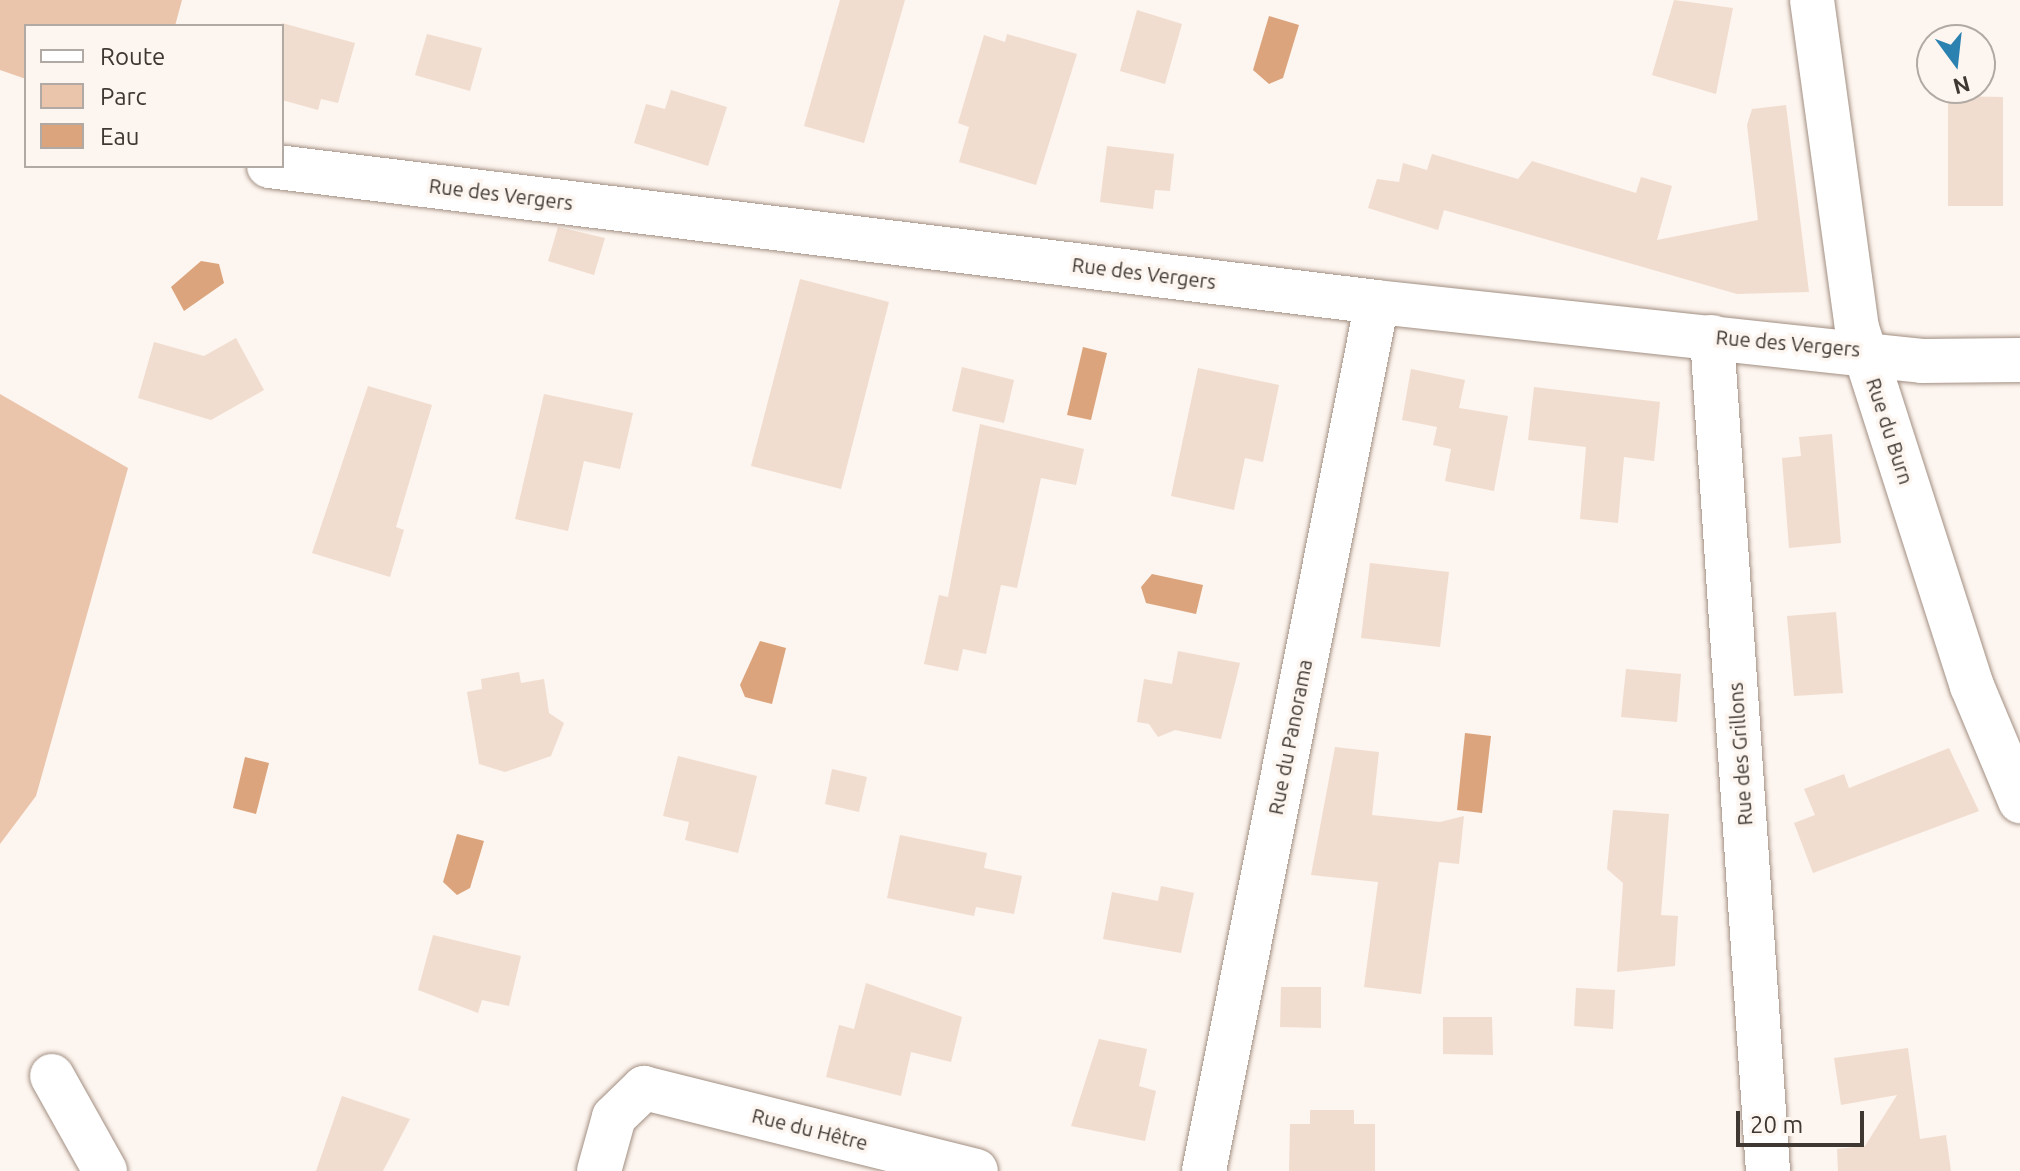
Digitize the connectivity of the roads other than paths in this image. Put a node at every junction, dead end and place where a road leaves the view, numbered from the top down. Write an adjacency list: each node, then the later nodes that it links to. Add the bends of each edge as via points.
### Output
1 (1812, 0): 5 (street, Rue du Burn)
2 (284, 168): 3 (street, Rue des Vergers)
3 (1377, 302): 4 (street, Rue des Vergers); 12 (street, Rue du Panorama)
4 (1712, 337): 5 (street, Rue des Vergers); 13 (street, Rue des Grillons)
5 (1864, 349): 6 (street, Rue des Vergers, via 1922,361); 7 (street, Rue du Burn, via 1972,686)
6 (2020, 360)
7 (2020, 801)
8 (52, 1076): 9 (street)
9 (105, 1171)
10 (599, 1171): 11 (street, Rue du Hêtre, via 614,1117 644,1088)
11 (976, 1171)
12 (1204, 1171)
13 (1768, 1171)

